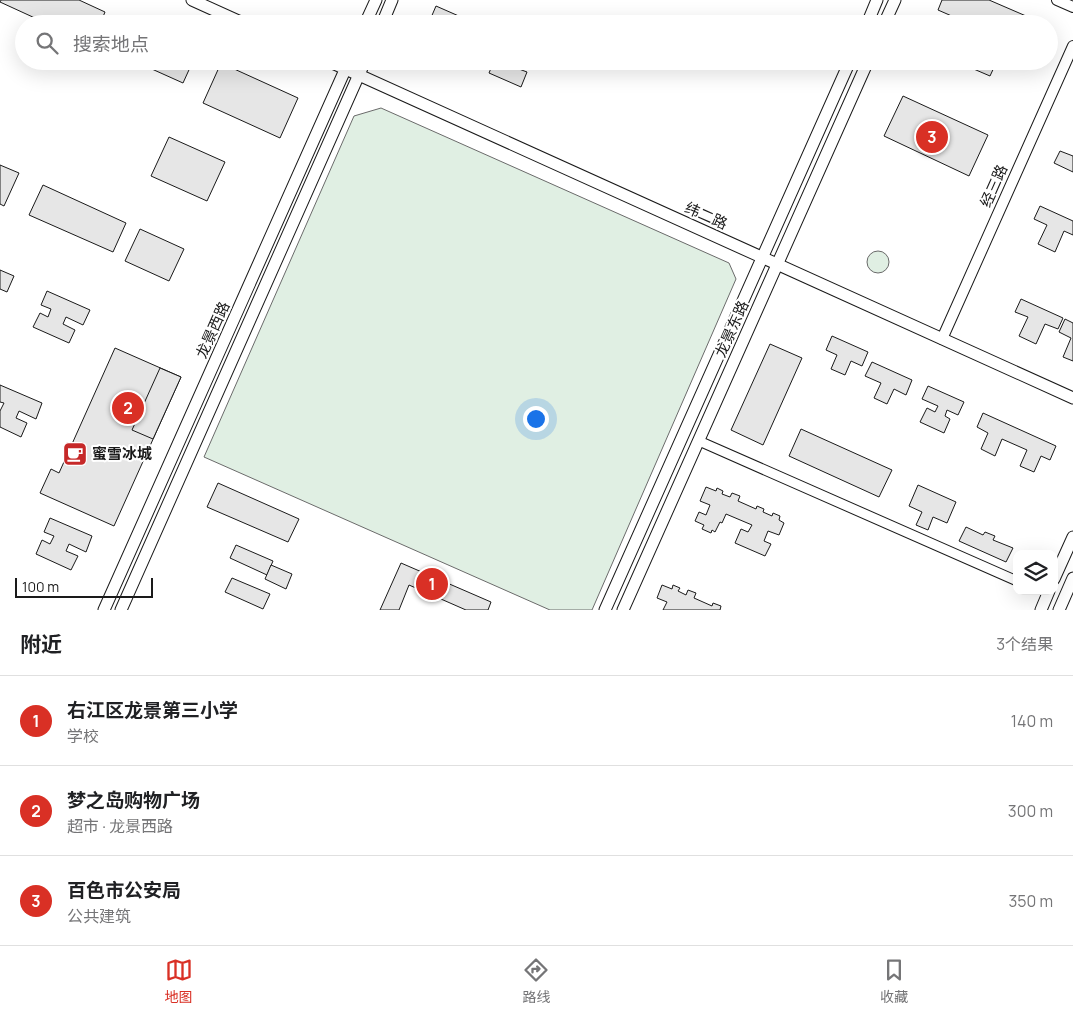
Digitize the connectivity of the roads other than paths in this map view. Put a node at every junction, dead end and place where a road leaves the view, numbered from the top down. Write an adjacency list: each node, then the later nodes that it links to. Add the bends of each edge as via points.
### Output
1 (192, 0): 8 (main road)
2 (376, 0): 9 (main road)
3 (392, 0): 10 (main road)
4 (877, 0): 11 (main road)
5 (895, 0): 12 (main road)
6 (1057, 0): 7 (street)
7 (1073, 7)
8 (225, 15)
9 (369, 15)
10 (386, 15)
11 (870, 15)
12 (888, 15)
13 (1073, 46): 22 (street, 经三路)
14 (345, 70): 30 (main road, 龙景西路)
15 (353, 70): 19 (main road, 纬二路)
16 (361, 70): 19 (main road, 龙景西路)
17 (846, 70): 20 (main road, 龙景东路)
18 (864, 70): 21 (main road, 龙景东路)
19 (359, 75): 20 (main road, 纬二路); 31 (main road, 龙景西路)
20 (762, 258): 21 (main road, 纬二路); 32 (main road, 龙景东路)
21 (777, 264): 22 (main road, 纬二路); 24 (main road, 龙景东路)
22 (942, 339): 23 (main road, 纬二路)
23 (1073, 398)
24 (698, 441): 27 (street); 33 (main road, 龙景东路)
25 (1073, 537): 26 (main road)
26 (1058, 570)
27 (1013, 578)
28 (1073, 578): 35 (main road)
29 (1045, 595): 34 (main road)
30 (104, 610)
31 (121, 610)
32 (605, 610)
33 (623, 610)
34 (1041, 610)
35 (1059, 610)

